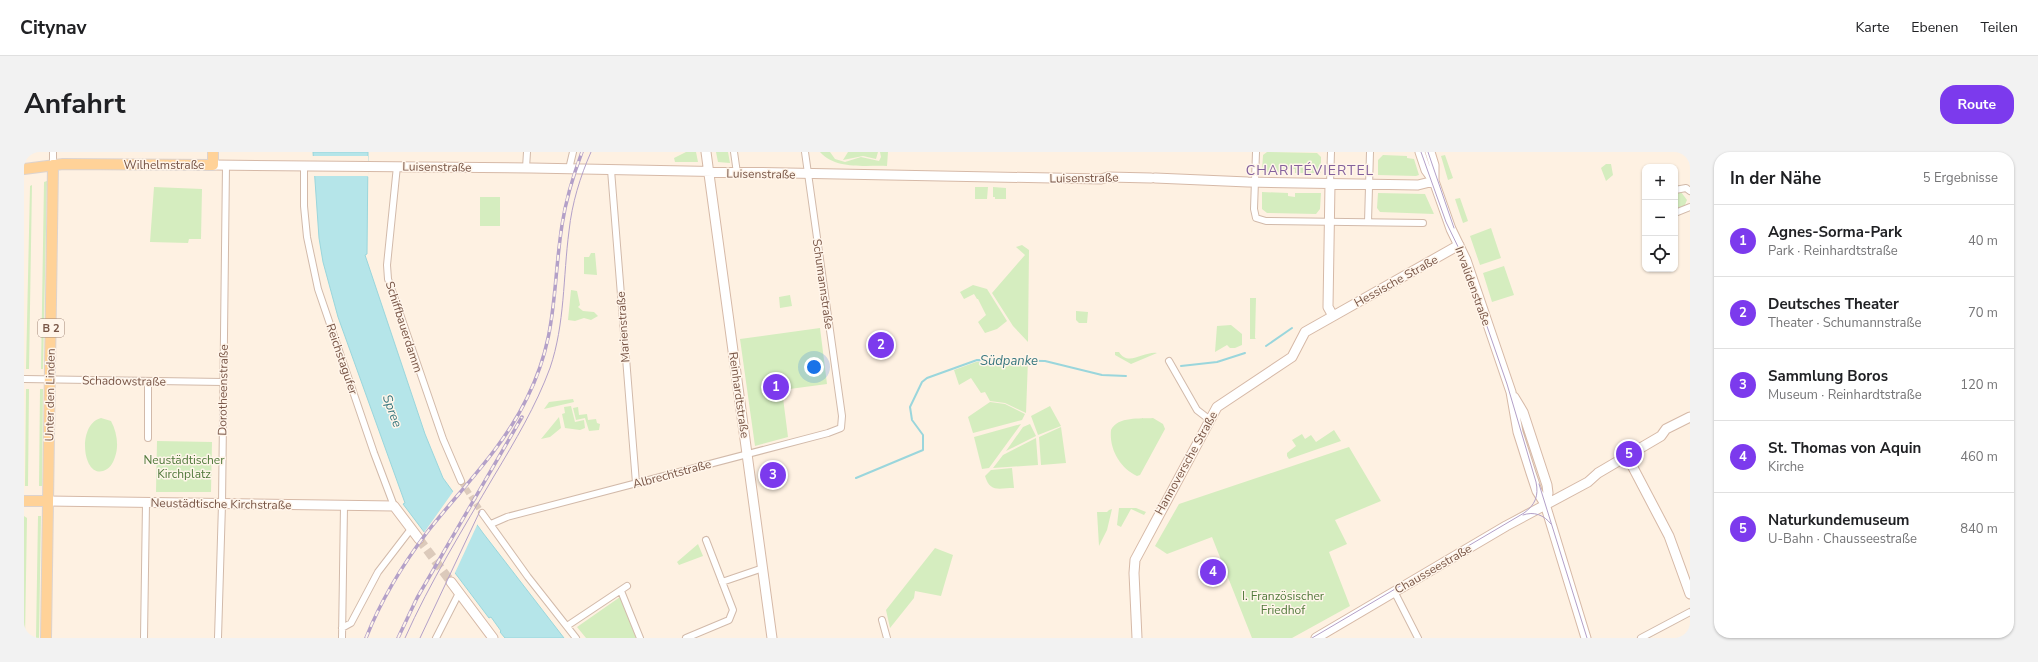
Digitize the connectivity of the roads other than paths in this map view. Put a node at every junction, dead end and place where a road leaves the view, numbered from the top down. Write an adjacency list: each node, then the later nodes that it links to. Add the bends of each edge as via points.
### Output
1 (53, 152): 13 (street, Unter den Linden)
2 (213, 152): 14 (main road)
3 (527, 152): 18 (street)
4 (573, 152): 20 (street)
5 (706, 152): 22 (street, Reinhardtstraße)
6 (734, 152): 23 (street)
7 (805, 152): 24 (street, Schumannstraße)
8 (1256, 152): 26 (street)
9 (1331, 152): 27 (street)
10 (1370, 152): 28 (street)
11 (1420, 152): 25 (street, Invalidenstraße, via 1426,170)
12 (1430, 152): 25 (street, Invalidenstraße, via 1434,165)
13 (53, 165): 14 (main road, Wilhelmstraße); 19 (main road, Wilhelmstraße); 40 (main road, Unter den Linden / B 2)
14 (213, 165): 15 (street, Wilhelmstraße)
15 (226, 165): 16 (street, Wilhelmstraße); 42 (street, Dorotheenstraße)
16 (307, 166): 17 (street, Luisenstraße); 57 (street, Reichstagufer, via 304,206 307,237 318,289)
17 (397, 166): 18 (street, Luisenstraße); 49 (street, Schiffbauerdamm, via 387,265 388,279 443,439)
18 (526, 168): 20 (street, Luisenstraße)
19 (24, 169)
20 (569, 169): 21 (street, Luisenstraße)
21 (611, 170): 22 (street, Luisenstraße); 50 (street, Marienstraße)
22 (709, 173): 23 (street, Luisenstraße); 47 (street, Reinhardtstraße)
23 (737, 173): 24 (street, Luisenstraße)
24 (808, 174): 26 (street, Luisenstraße, via 1101,179 1108,177); 43 (street, Schumannstraße)
25 (1434, 181): 28 (street, Luisenstraße, via 1418,185); 36 (street, Invalidenstraße)
26 (1255, 182): 27 (street, Luisenstraße); 33 (street, via 1256,218 1266,221)
27 (1330, 184): 28 (street, Luisenstraße); 33 (street)
28 (1369, 184): 34 (street)
29 (1678, 189): 30 (street, via 1686,188)
30 (1690, 191)
31 (1690, 206): 32 (street)
32 (1678, 212)
33 (1330, 222): 34 (street); 37 (street, via 1328,307)
34 (1368, 222): 35 (street)
35 (1423, 222)
36 (1458, 245): 37 (street, Hessische Straße); 54 (street, Invalidenstraße, via 1466,260 1511,392 1523,412 1547,485)
37 (1333, 316): 45 (street, Hannoversche Straße, via 1305,332 1292,357 1217,407)
38 (1169, 362): 45 (street, via 1197,410)
39 (24, 379): 40 (street, Schadowstraße)
40 (50, 379): 41 (street, Schadowstraße); 52 (main road, Unter den Linden / B 2)
41 (148, 382): 42 (street, Schadowstraße); 46 (street)
42 (223, 382): 55 (street, Dorotheenstraße)
43 (842, 416): 47 (street, Albrechtstraße, via 838,430)
44 (1690, 417): 48 (street, Chausseestraße, via 1666,429 1661,436)
45 (1210, 420): 87 (street, Hannoversche Straße, via 1136,560 1134,573)
46 (148, 438)
47 (747, 454): 50 (street, Albrechtstraße); 63 (street, Reinhardtstraße)
48 (1627, 456): 54 (street, Chausseestraße, via 1588,482); 70 (street, via 1668,536)
49 (461, 481)
50 (636, 483): 59 (street, Albrechtstraße)
51 (24, 501): 52 (main road)
52 (48, 501): 53 (street, Neustädtische Kirchstraße); 76 (main road, Unter den Linden / B 2)
53 (146, 503): 55 (street, Neustädtische Kirchstraße); 77 (street)
54 (1548, 503): 68 (street, Chausseestraße); 90 (street, Invalidenstraße)
55 (222, 504): 56 (street, Neustädtische Kirchstraße); 78 (street, Dorotheenstraße)
56 (344, 506): 57 (street, Neustädtische Kirchstraße); 74 (street)
57 (394, 506): 60 (street, Reichstagufer)
58 (482, 513): 59 (street)
59 (490, 524): 73 (street)
60 (411, 529): 61 (street, Reichstagufer); 74 (street, via 378,572 350,623)
61 (419, 539)
62 (706, 540): 65 (street)
63 (763, 568): 65 (street); 85 (street, Reinhardtstraße)
64 (451, 582): 69 (street)
65 (722, 582): 84 (street, via 733,610 729,620)
66 (626, 586): 67 (street)
67 (620, 591): 73 (street); 83 (street)
68 (1394, 591): 75 (street, Chausseestraße); 89 (street)
69 (459, 593): 80 (street); 81 (street)
70 (1690, 594)
71 (1690, 612): 91 (street)
72 (882, 620): 86 (street)
73 (567, 626): 82 (street)
74 (342, 628): 79 (street)
75 (1326, 635): 88 (street, Chausseestraße)
76 (46, 638)
77 (144, 638)
78 (218, 638)
79 (342, 638)
80 (436, 638)
81 (493, 638)
82 (576, 638)
83 (640, 638)
84 (686, 638)
85 (772, 638)
86 (887, 638)
87 (1137, 638)
88 (1316, 638)
89 (1418, 638)
90 (1586, 638)
91 (1641, 638)

